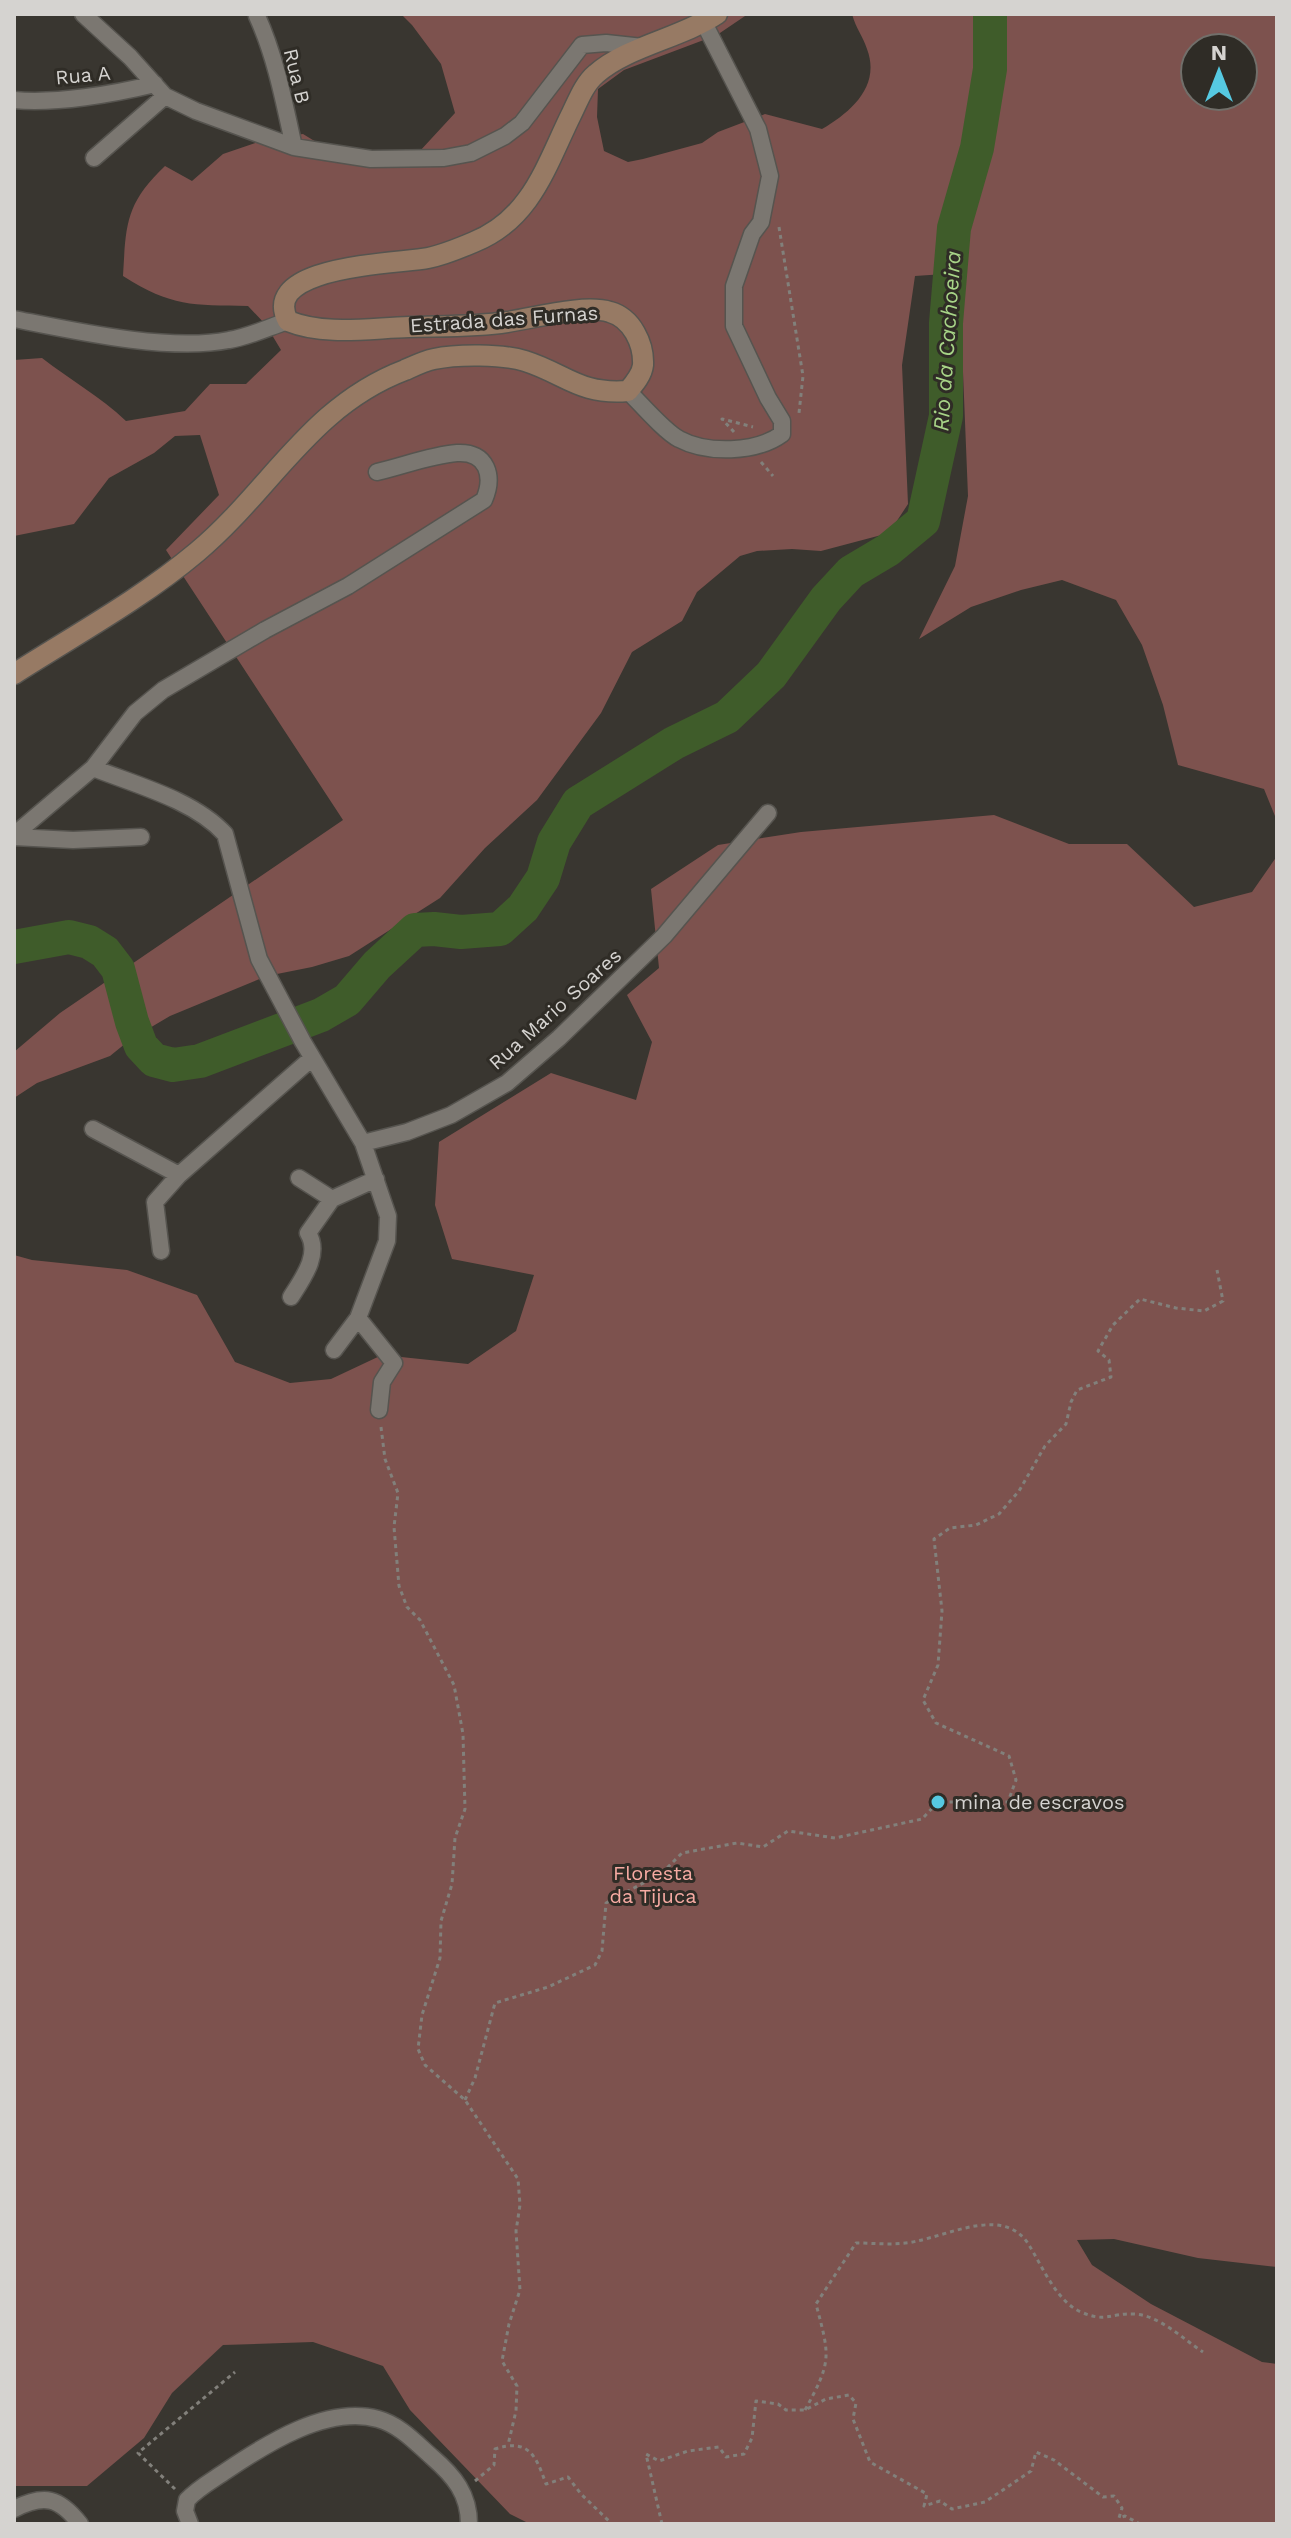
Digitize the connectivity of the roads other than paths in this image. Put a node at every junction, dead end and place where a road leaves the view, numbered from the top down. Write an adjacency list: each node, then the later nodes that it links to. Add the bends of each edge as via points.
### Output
1 (83, 14): 5 (street)
2 (257, 16): 7 (street, Rua B)
3 (710, 18): 4 (main road); 11 (street, via 758,129 770,176 761,222 734,286 734,326 782,421 782,434 749,448 715,448 678,439)
4 (645, 47): 7 (street, via 582,45 522,123 471,153 371,159); 10 (main road, via 590,81 537,184 506,226 430,258 306,279 287,293)
5 (160, 90): 6 (street, Rua A); 7 (street, via 196,111); 8 (street)
6 (14, 100)
7 (294, 147)
8 (94, 158)
9 (14, 319): 10 (street, via 99,335 179,342 228,341)
10 (288, 321): 11 (main road, Estrada das Furnas, via 331,329 390,328 611,312 628,323 640,342 643,367)
11 (628, 391): 13 (main road, Estrada das Furnas, via 582,388 513,358 434,359 376,381 303,438 243,509 197,552)
12 (377, 472): 14 (street, via 457,453 471,454 490,476 484,500 348,586 163,690 135,713)
13 (14, 674)
14 (93, 768): 16 (street); 18 (street, via 192,808 225,834 253,941)
15 (768, 813): 20 (street, Rua Mario Soares, via 675,923 507,1083 451,1115)
16 (14, 836): 17 (street)
17 (141, 837)
18 (312, 1058): 20 (street); 21 (street)
19 (93, 1129): 21 (street)
20 (363, 1143): 23 (street)
21 (179, 1175): 25 (street, via 155,1202)
22 (299, 1178): 24 (street)
23 (376, 1179): 24 (street); 27 (street, via 388,1216 387,1241)
24 (332, 1199): 26 (street, via 308,1233 313,1240 310,1265)
25 (161, 1251)
26 (291, 1297)
27 (358, 1318): 28 (street); 29 (street, via 394,1363 382,1382)
28 (334, 1350)
29 (379, 1410)
30 (14, 2509): 31 (street, via 47,2500 60,2503)
31 (80, 2524)
32 (190, 2524): 33 (street, via 187,2500 243,2459 289,2433 358,2417 392,2424 440,2464 461,2488)
33 (469, 2524)

